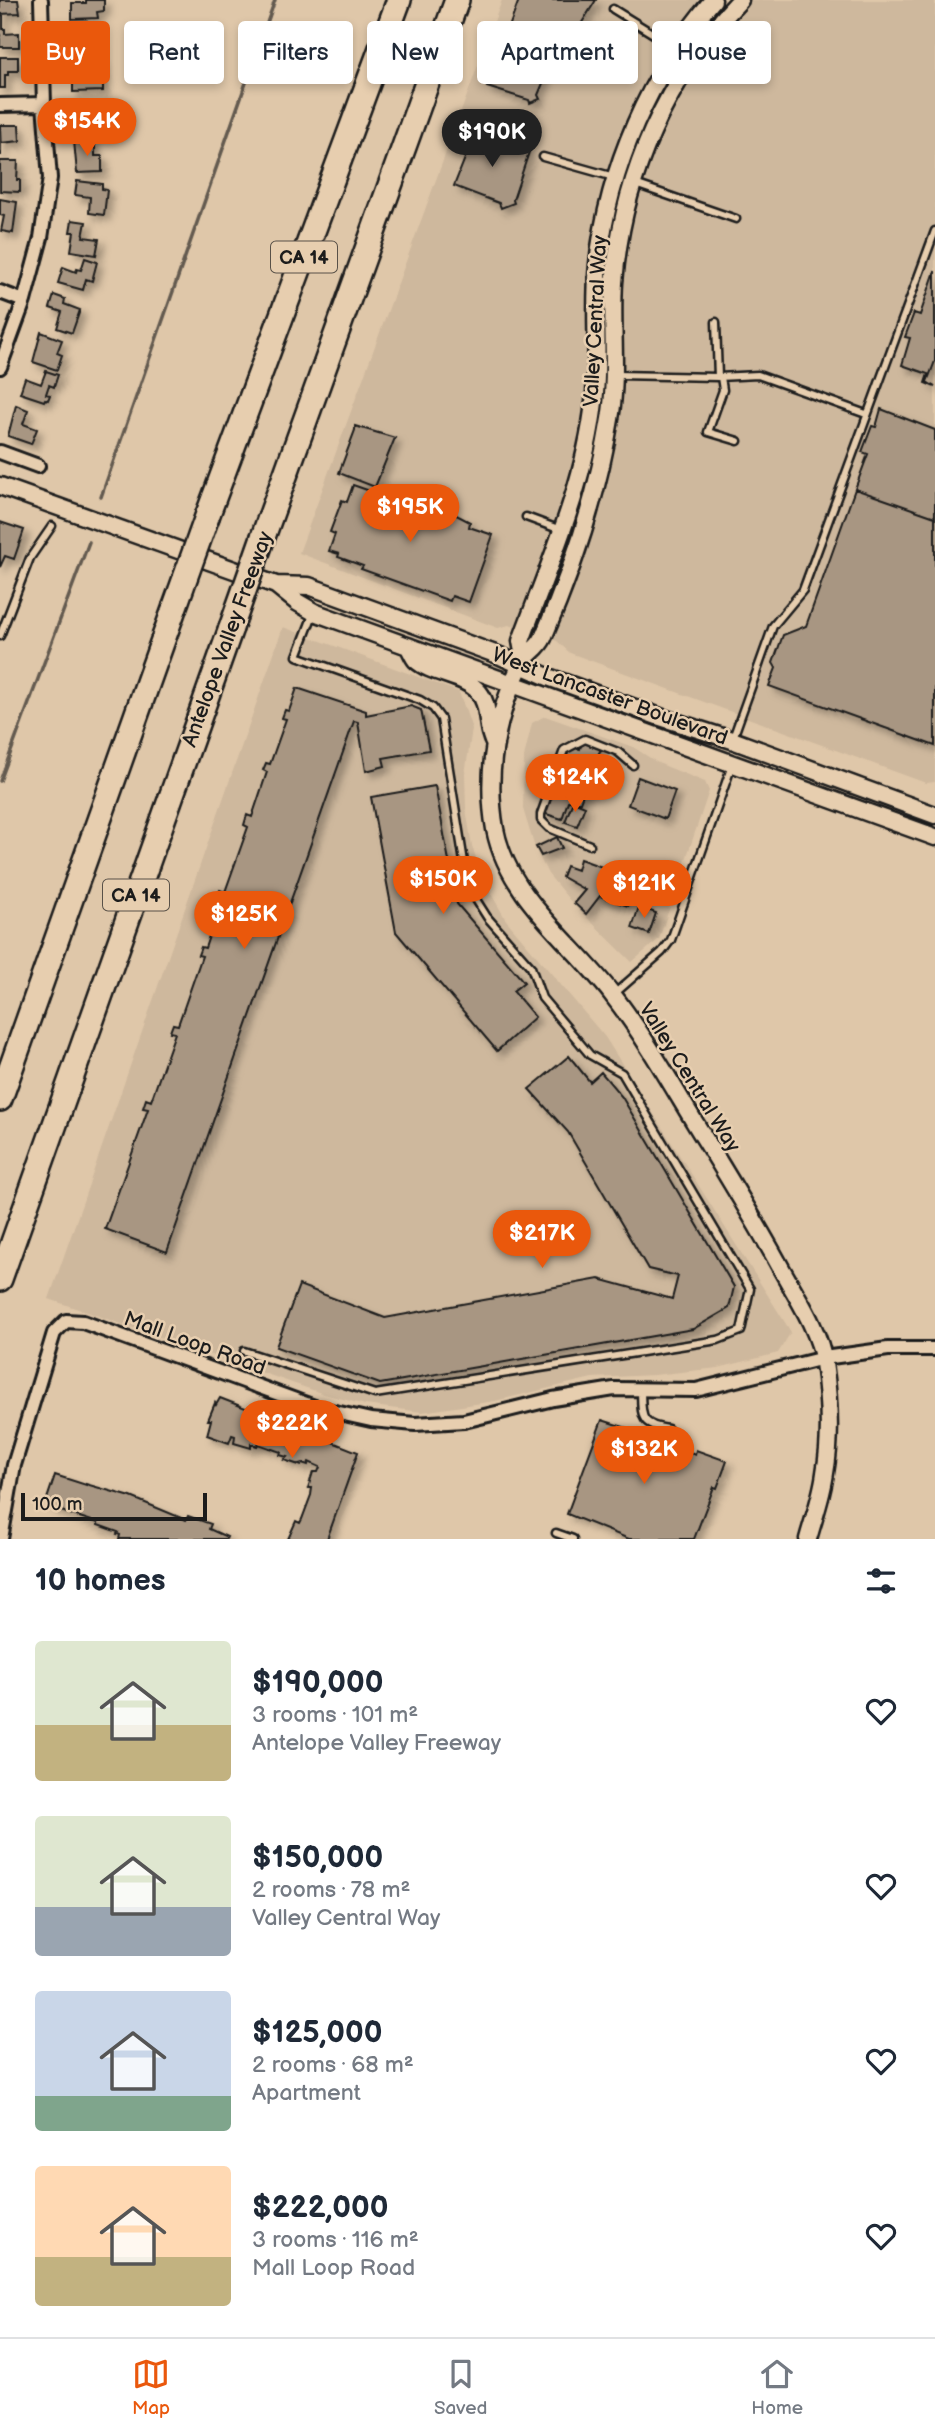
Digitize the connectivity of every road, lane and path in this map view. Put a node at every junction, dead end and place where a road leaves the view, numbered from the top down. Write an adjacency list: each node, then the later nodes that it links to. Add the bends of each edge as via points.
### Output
1 (41, 0): 14 (street)
2 (399, 0): 51 (highway, CA 14, bridge, via 208,514)
3 (457, 0): 52 (highway, Antelope Valley Freeway / CA 14, bridge)
4 (713, 0): 8 (street, Valley Central Way)
5 (730, 0): 9 (street)
6 (740, 0): 10 (street, Valley Central Way)
7 (613, 9): 11 (lane)
8 (697, 21)
9 (712, 21)
10 (722, 21)
11 (652, 33)
12 (677, 84): 18 (street, Valley Central Way, via 660,114)
13 (656, 85): 17 (street, Valley Central Way); 18 (street, via 654,102 629,165)
14 (44, 104): 15 (street); 23 (street, via 50,178 41,238)
15 (0, 105)
16 (543, 157): 17 (lane)
17 (616, 177): 21 (street, via 623,188 611,263); 26 (street, Valley Central Way, via 598,265)
18 (633, 183): 19 (lane); 21 (street, Valley Central Way)
19 (736, 219)
20 (935, 231): 29 (lane)
21 (615, 275): 27 (street, Valley Central Way)
22 (0, 292): 23 (street)
23 (24, 301): 25 (street)
24 (716, 322): 28 (lane)
25 (0, 367)
26 (596, 373): 27 (lane); 36 (street, Valley Central Way, via 586,451)
27 (615, 375): 28 (lane); 41 (street, Valley Central Way, via 606,447 581,535 540,645)
28 (720, 377): 29 (lane, via 758,375); 30 (lane, via 723,390 708,432)
29 (866, 414): 43 (lane, via 803,590 773,626)
30 (738, 440)
31 (0, 452): 32 (street)
32 (38, 466)
33 (0, 486): 37 (street, West Lancaster Boulevard)
34 (526, 517): 36 (lane)
35 (52, 526): 39 (lane, via 30,558)
36 (561, 530): 41 (street, Valley Central Way, via 521,641)
37 (276, 585): 38 (street, West Lancaster Boulevard); 41 (street, West Lancaster Boulevard, via 309,586)
38 (314, 612): 40 (street, West Lancaster Boulevard); 54 (lane, via 297,656 420,700 441,719 468,887 486,917 531,967 542,998 590,1055 622,1073 750,1289 741,1331 718,1340 375,1394)
39 (0, 636)
40 (408, 646): 42 (street, West Lancaster Boulevard); 44 (street, via 416,660 478,691 486,704)
41 (522, 662): 42 (street, Valley Central Way); 43 (street, West Lancaster Boulevard, via 660,717)
42 (513, 684): 44 (street, Valley Central Way); 45 (street, West Lancaster Boulevard)
43 (732, 740): 47 (street, West Lancaster Boulevard)
44 (495, 745): 50 (street, Valley Central Way, via 490,794 496,835 510,871)
45 (733, 763): 48 (street, West Lancaster Boulevard); 50 (lane, via 671,940)
46 (633, 765): 49 (lane, via 618,752 585,738 564,750 541,820)
47 (935, 815)
48 (935, 837)
49 (590, 845)
50 (613, 995): 55 (street, Valley Central Way, via 765,1239)
51 (0, 1099)
52 (0, 1279)
53 (935, 1349): 55 (street, Mall Loop Road, via 888,1349)
54 (244, 1351)
55 (824, 1358): 56 (street, Mall Loop Road, via 696,1390); 61 (street, Valley Central Way, via 826,1471)
56 (641, 1391): 57 (lane, via 645,1422); 59 (street, Mall Loop Road, via 614,1389 553,1399 464,1421 415,1424 371,1420 317,1408 83,1322 66,1321 54,1333 14,1465)
57 (668, 1429)
58 (556, 1533): 60 (lane)
59 (1, 1539)
60 (573, 1539)
61 (807, 1539)

